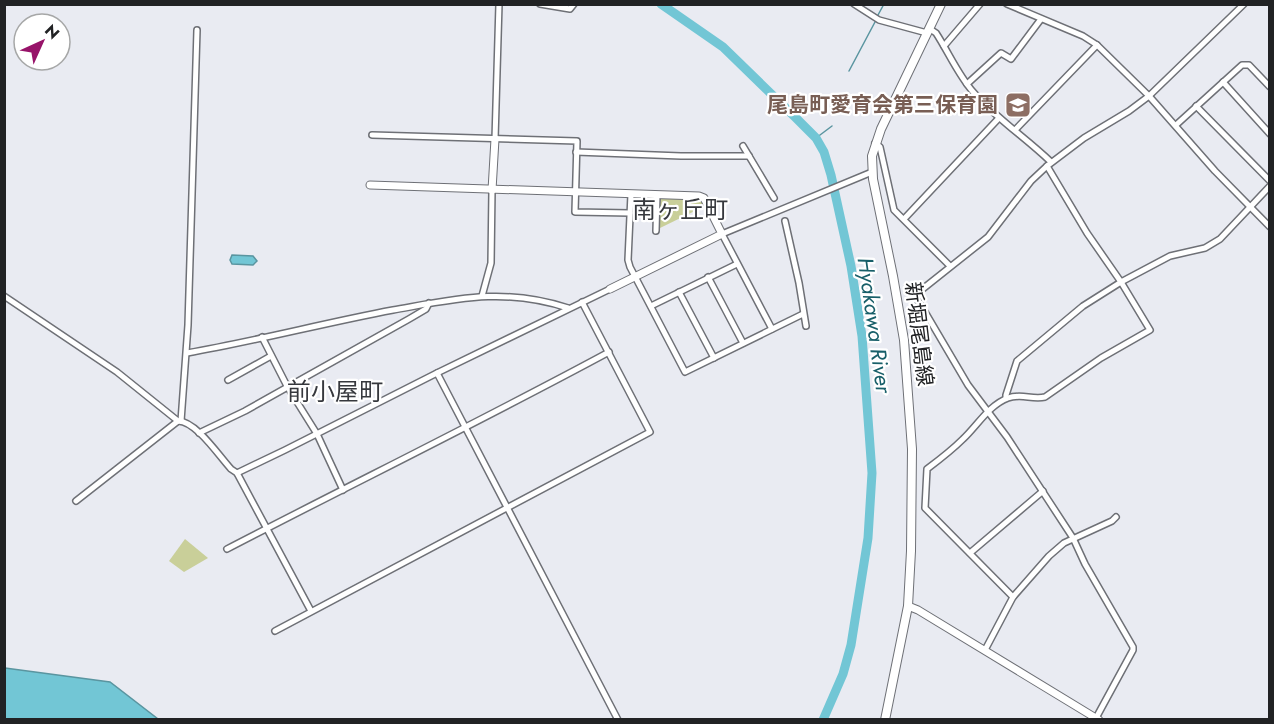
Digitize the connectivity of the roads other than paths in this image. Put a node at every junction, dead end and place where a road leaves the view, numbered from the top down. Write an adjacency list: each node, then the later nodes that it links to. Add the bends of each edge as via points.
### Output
1 (499, 4): 26 (street)
2 (540, 4): 3 (street, via 570,9)
3 (574, 4)
4 (854, 4): 13 (street, via 879,20)
5 (941, 4): 13 (main road, 新堀尾島線)
6 (980, 4): 15 (street)
7 (1007, 4): 10 (street)
8 (1030, 4): 10 (street)
9 (1244, 4): 19 (street)
10 (1024, 11): 11 (street)
11 (1041, 19): 14 (street); 17 (street, via 1011,59 1001,53)
12 (197, 30): 66 (street)
13 (928, 31): 15 (street, via 936,33); 27 (main road, 新堀尾島線)
14 (1097, 45): 19 (street); 23 (street)
15 (944, 46): 17 (street)
16 (1223, 82): 18 (street, via 1242,64 1248,65); 20 (street); 24 (street)
17 (967, 84): 21 (street)
18 (1269, 87)
19 (1149, 96): 22 (street); 31 (street)
20 (1196, 106): 22 (street); 33 (street)
21 (999, 118): 23 (street); 43 (street)
22 (1176, 125): 41 (street)
23 (1015, 130): 31 (street)
24 (1269, 134)
25 (372, 135): 26 (street)
26 (495, 139): 29 (street, via 576,141); 36 (street)
27 (875, 143): 32 (main road, 新堀尾島線); 43 (street, via 880,147 894,210)
28 (743, 146): 30 (street)
29 (576, 152): 30 (street); 37 (street)
30 (749, 156): 40 (street)
31 (1049, 164): 49 (street, via 988,237); 52 (street, via 1087,233)
32 (872, 172): 47 (street); 90 (main road, 新堀尾島線, via 899,308 910,406)
33 (1269, 181)
34 (370, 185): 36 (street)
35 (1269, 186): 41 (street)
36 (492, 190): 37 (street); 56 (street, via 491,263)
37 (575, 192): 38 (street); 42 (street, via 575,212)
38 (631, 194): 39 (street); 42 (street)
39 (657, 195): 46 (street); 47 (street, via 702,197)
40 (774, 198)
41 (1250, 207): 45 (street); 52 (street, via 1206,248 1170,256)
42 (630, 213): 50 (street, via 628,260)
43 (904, 219): 49 (street)
44 (785, 221): 61 (street)
45 (1269, 227)
46 (656, 231)
47 (722, 234): 48 (street); 50 (street)
48 (737, 264): 51 (street); 63 (street)
49 (950, 266): 74 (street, via 916,292 916,297)
50 (635, 276): 53 (street); 59 (street)
51 (708, 277): 54 (street); 65 (street)
52 (1121, 282): 73 (street, via 1083,306 1017,361); 73 (street, via 1150,330 1045,397)
53 (610, 289): 57 (street)
54 (679, 292): 59 (street); 69 (street)
55 (4, 296): 75 (street, via 117,372)
56 (482, 296): 58 (street); 60 (street, via 516,297)
57 (582, 302): 60 (street); 67 (street)
58 (429, 303): 64 (street); 72 (street, via 409,319)
59 (651, 306): 69 (street, via 686,372)
60 (568, 308): 70 (street)
61 (803, 314): 62 (street); 63 (street)
62 (806, 326)
63 (772, 329): 65 (street)
64 (262, 337): 66 (street); 68 (street)
65 (743, 343): 69 (street)
66 (187, 352): 75 (street)
67 (609, 352): 76 (street); 83 (street, via 650,432)
68 (271, 356): 71 (street); 72 (street)
69 (714, 358)
70 (437, 373): 76 (street); 78 (street)
71 (228, 380)
72 (287, 386): 77 (street); 78 (street)
73 (1006, 398): 74 (street)
74 (988, 412): 81 (street); 88 (street, via 963,440 927,469 925,508)
75 (180, 421): 77 (street); 82 (street)
76 (465, 429): 80 (street); 83 (street)
77 (199, 433): 79 (street)
78 (317, 434): 79 (street); 80 (street)
79 (237, 472): 85 (street)
80 (343, 490): 85 (street)
81 (1043, 491): 86 (street); 88 (street)
82 (76, 501)
83 (507, 508): 91 (street); 95 (street)
84 (1116, 517): 86 (street)
85 (267, 528): 87 (street); 91 (street)
86 (1073, 538): 89 (street, via 1049,556); 94 (street, via 1133,647)
87 (227, 549)
88 (970, 553): 89 (street)
89 (1013, 597): 93 (street)
90 (908, 606): 93 (street); 96 (main road, 新堀尾島線)
91 (311, 611): 92 (street)
92 (275, 631)
93 (985, 650): 94 (street)
94 (1097, 719)
95 (618, 720)
96 (885, 720)

